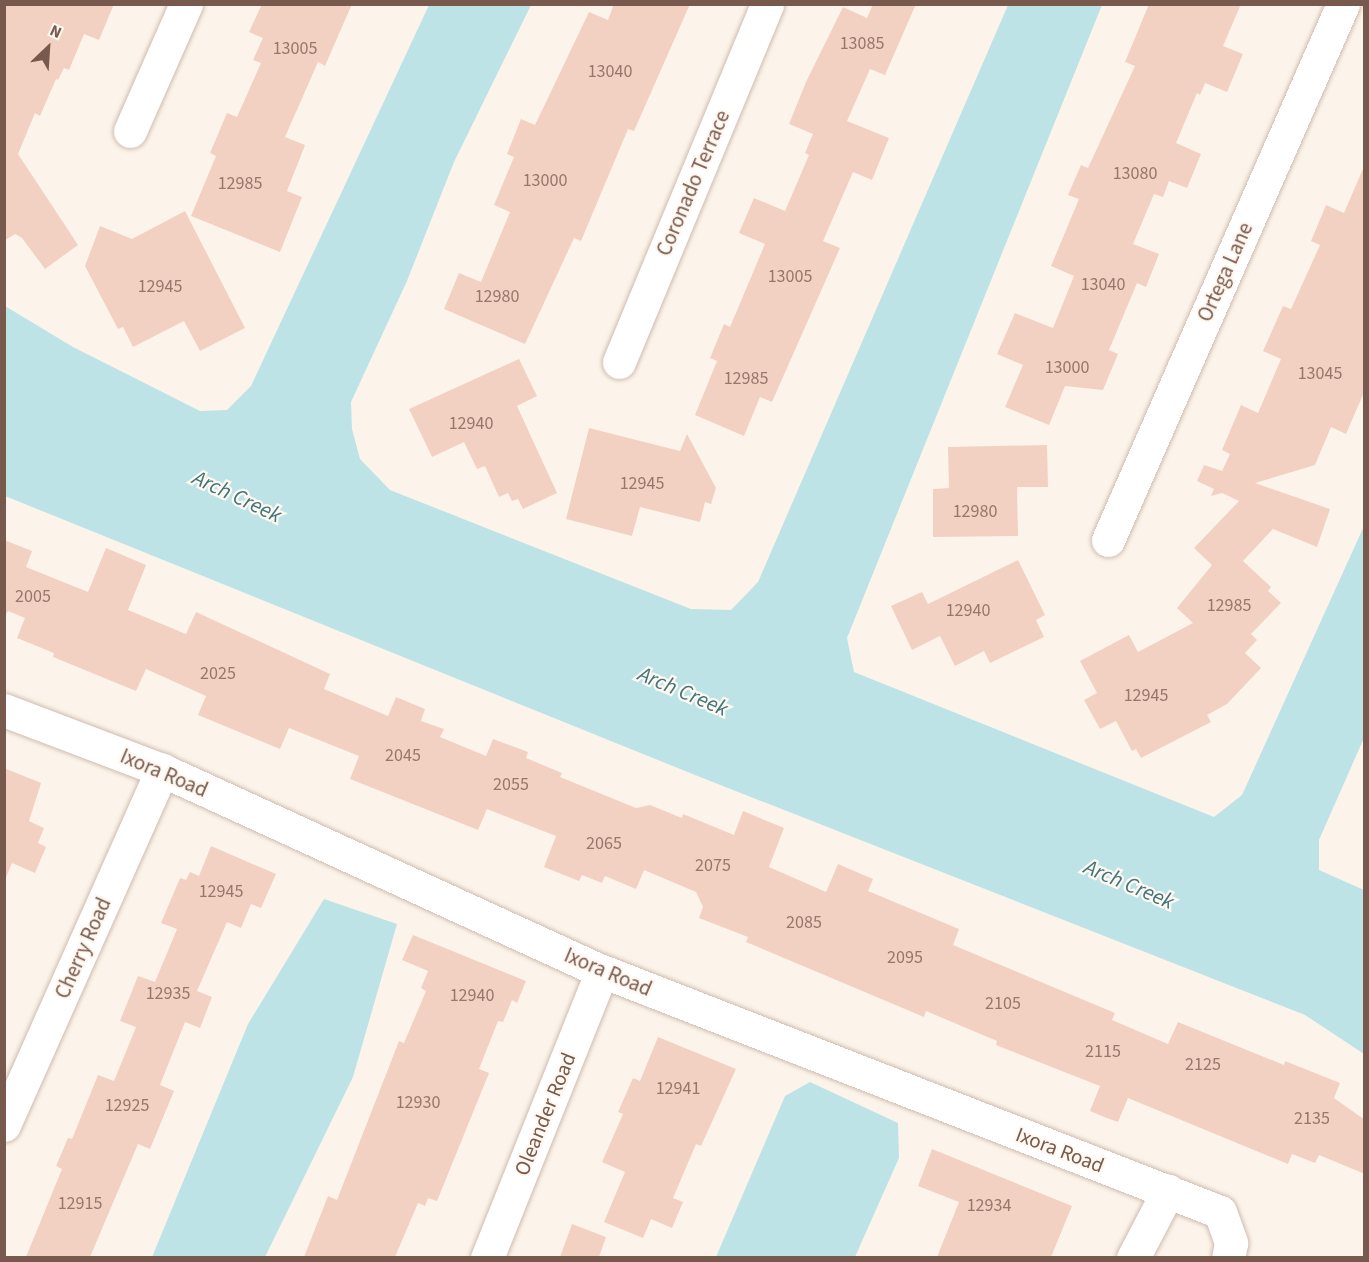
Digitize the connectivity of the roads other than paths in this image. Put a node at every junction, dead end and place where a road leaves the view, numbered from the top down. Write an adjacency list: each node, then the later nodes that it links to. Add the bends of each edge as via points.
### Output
1 (186, 4): 4 (street)
2 (767, 4): 5 (street, Coronado Terrace)
3 (1343, 4): 6 (street, Ortega Lane)
4 (130, 131)
5 (619, 362)
6 (1108, 540)
7 (4, 710): 8 (street, Ixora Road)
8 (162, 770): 9 (street, Ixora Road); 10 (street, Cherry Road)
9 (602, 971): 11 (street, Ixora Road); 12 (street, Oleander Road)
10 (4, 1125)
11 (1168, 1191): 13 (street); 14 (street, Ixora Road, via 1220,1212 1231,1243)
12 (487, 1257)
13 (1133, 1257)
14 (1228, 1257)

